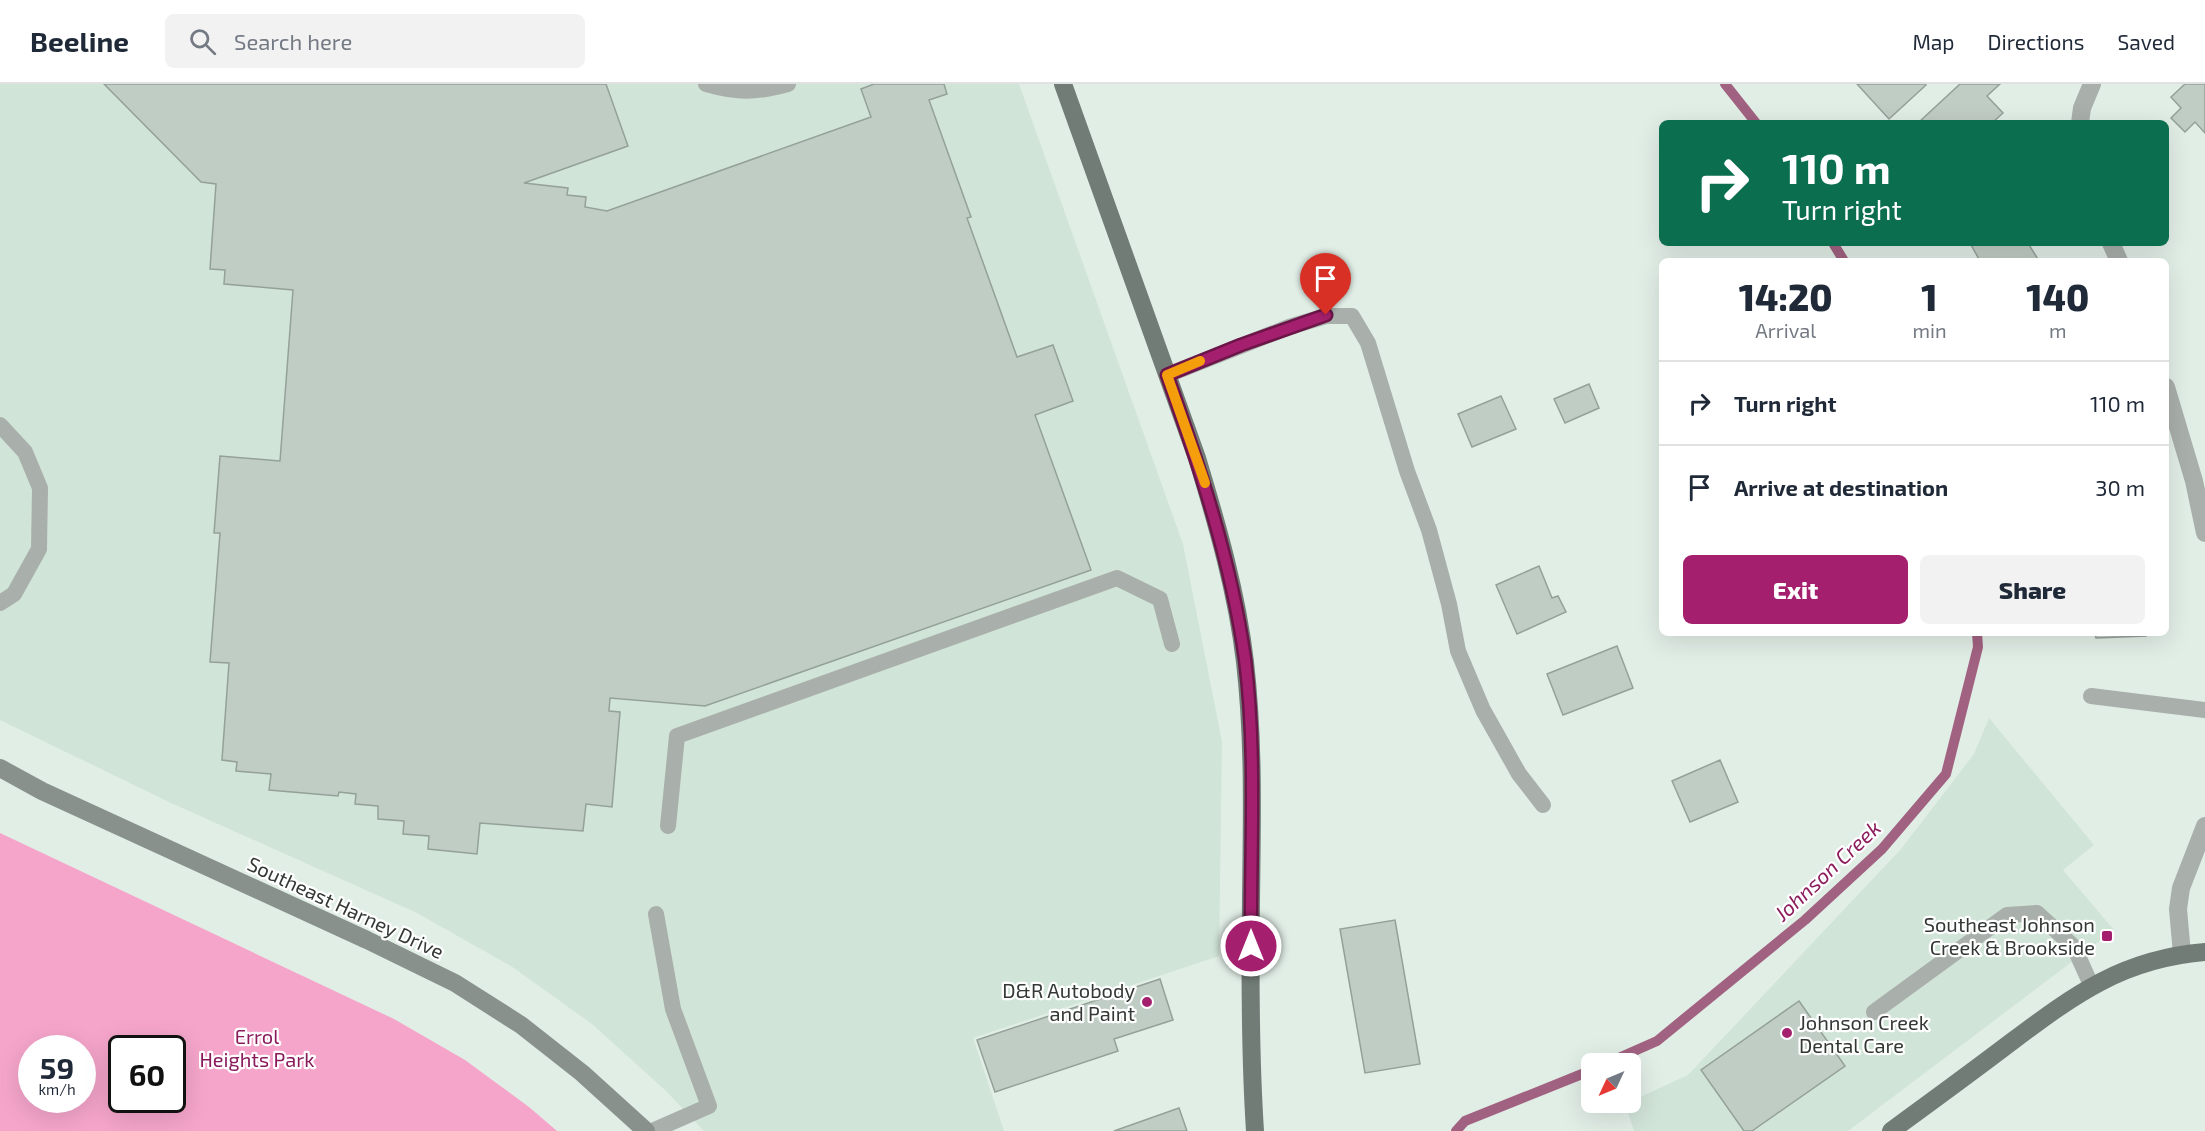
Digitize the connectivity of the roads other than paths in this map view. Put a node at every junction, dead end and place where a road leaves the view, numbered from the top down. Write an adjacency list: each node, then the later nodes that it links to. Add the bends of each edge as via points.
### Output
1 (706, 84): 2 (lane, via 733,92)
2 (788, 84)
3 (1063, 84): 6 (main road)
4 (2092, 84): 5 (street)
5 (2080, 120)
6 (1167, 375): 15 (lane, via 1326,315 1352,316 1368,343 1429,530 1458,651 1483,710 1519,774); 25 (main road, via 1214,514 1245,660 1253,800)
7 (2169, 397): 9 (street)
8 (0, 424): 10 (lane, via 25,452 40,488 39,549 14,594)
9 (2205, 532)
10 (0, 603)
11 (1172, 644): 16 (lane, via 1160,598 1117,578 677,736)
12 (2091, 696): 13 (lane)
13 (2205, 710)
14 (0, 768): 23 (main road, Southeast Harney Drive, via 71,805 455,983 521,1025)
15 (1543, 805)
16 (668, 826)
17 (2205, 826): 20 (street, via 2181,888 2178,909)
18 (656, 914): 24 (lane, via 673,1009 709,1106)
19 (2205, 952): 20 (main road)
20 (2182, 954): 21 (main road, via 2145,963)
21 (2092, 987): 22 (lane, via 2074,947 2037,914 2007,915); 26 (main road, via 2065,1002)
22 (1874, 1012)
23 (646, 1131)
24 (652, 1131)
25 (1255, 1131)
26 (1891, 1131)

